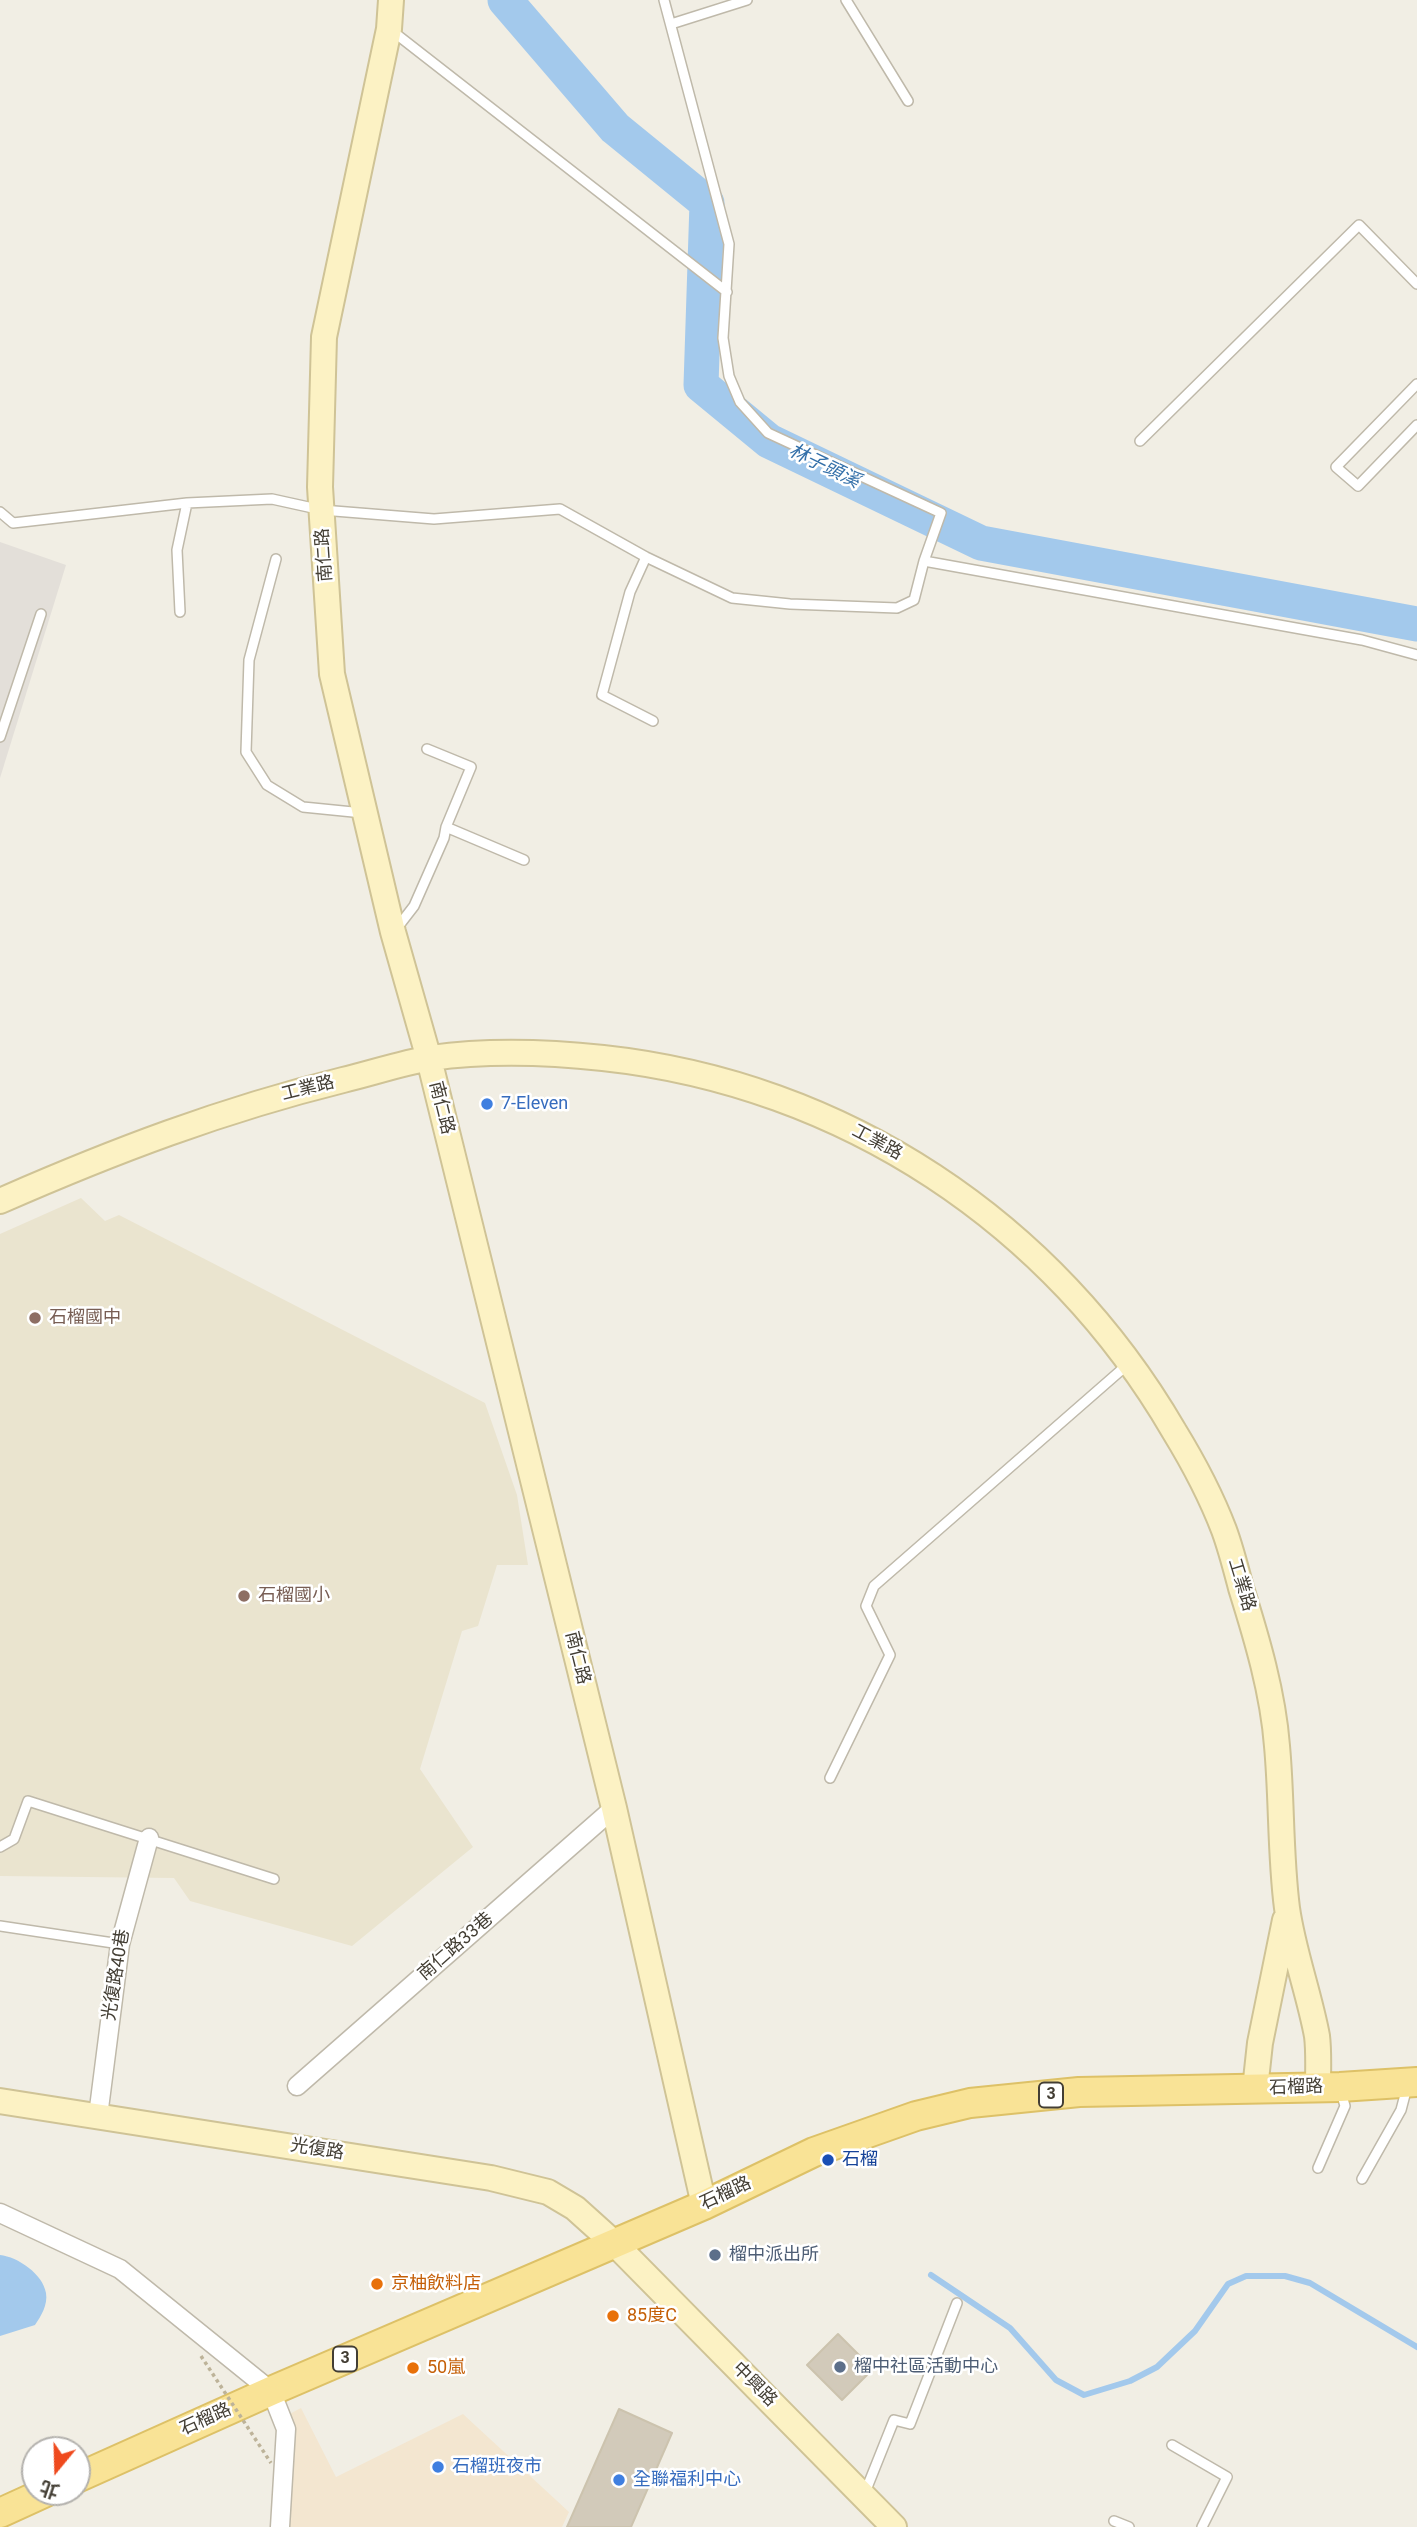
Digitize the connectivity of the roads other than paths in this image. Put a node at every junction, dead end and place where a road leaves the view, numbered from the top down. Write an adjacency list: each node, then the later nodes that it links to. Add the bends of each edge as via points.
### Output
1 (391, 0): 6 (street, 南仁路)
2 (664, 0): 5 (lane)
3 (747, 0): 5 (lane)
4 (846, 0): 7 (lane)
5 (671, 24): 9 (lane, via 729,244)
6 (389, 29): 9 (lane); 14 (street, 南仁路, via 324,337)
7 (908, 101)
8 (1417, 284): 12 (lane, via 1359,225)
9 (727, 292): 18 (lane, via 723,338 729,376 740,402 768,433 941,513)
10 (1417, 384): 11 (lane, via 1336,467 1358,486)
11 (1417, 425)
12 (1140, 441)
13 (187, 503): 14 (lane, via 272,499); 15 (lane, via 13,523); 19 (lane, via 177,550)
14 (321, 510): 16 (lane, via 434,519 560,509); 25 (street, 南仁路, via 332,674)
15 (0, 512)
16 (646, 557): 18 (lane, via 732,598 897,608 914,600); 22 (lane, via 630,592 602,695)
17 (276, 559): 25 (lane, via 249,660 246,752 267,785 303,807)
18 (923, 561): 21 (lane, via 1362,640)
19 (180, 611)
20 (41, 614): 23 (lane)
21 (1417, 655)
22 (653, 721)
23 (0, 737)
24 (427, 749): 26 (lane, via 471,767)
25 (365, 813): 28 (street, 南仁路)
26 (446, 827): 27 (lane); 28 (lane, via 414,906)
27 (524, 860)
28 (393, 932): 29 (street, 南仁路)
29 (429, 1059): 30 (street, 工業路, via 271,1098 103,1156); 31 (street, 工業路, via 526,1053 624,1060 719,1080 811,1111 896,1152 972,1202 1049,1268); 33 (street, 南仁路)
30 (0, 1201)
31 (1131, 1361): 32 (lane, via 874,1586 866,1606 890,1655); 37 (street, 工業路, via 1188,1454 1223,1529 1259,1646 1277,1740)
32 (830, 1778)
33 (614, 1808): 41 (street, 南仁路33巷); 48 (street, 南仁路)
34 (149, 1838): 35 (lane, via 28,1801 14,1839); 36 (lane); 39 (street, 光復路40巷)
35 (0, 1847)
36 (274, 1879)
37 (1287, 1909): 42 (street, 工業路); 43 (street, 工業路)
38 (0, 1926): 39 (lane)
39 (120, 1944): 45 (street, 光復路40巷)
40 (1413, 2082): 42 (main road, 石榴路 / 3); 47 (lane)
41 (297, 2086)
42 (1329, 2087): 43 (main road, 石榴路 / 3); 46 (lane, via 1345,2106)
43 (1255, 2089): 48 (main road, 石榴路 / 3, via 1079,2092 970,2103 916,2116 814,2152)
44 (0, 2101): 45 (street, 光復路)
45 (98, 2116): 50 (street, 光復路, via 491,2178 548,2192 575,2208)
46 (1318, 2168)
47 (1362, 2179)
48 (704, 2205): 50 (main road, 石榴路 / 3)
49 (0, 2213): 52 (street, via 120,2269)
50 (615, 2244): 52 (main road, 石榴路 / 3); 55 (street, 中興路)
51 (957, 2303): 55 (lane, via 910,2424 894,2420)
52 (271, 2391): 54 (main road, 石榴路 / 3); 59 (street, via 286,2429)
53 (1172, 2445): 62 (lane, via 1227,2477)
54 (91, 2472)
55 (864, 2497): 60 (street, 中興路)
56 (21, 2503): 57 (main road)
57 (0, 2513)
58 (1114, 2521): 61 (lane)
59 (280, 2527)
60 (894, 2527)
61 (1129, 2527)
62 (1202, 2527)

